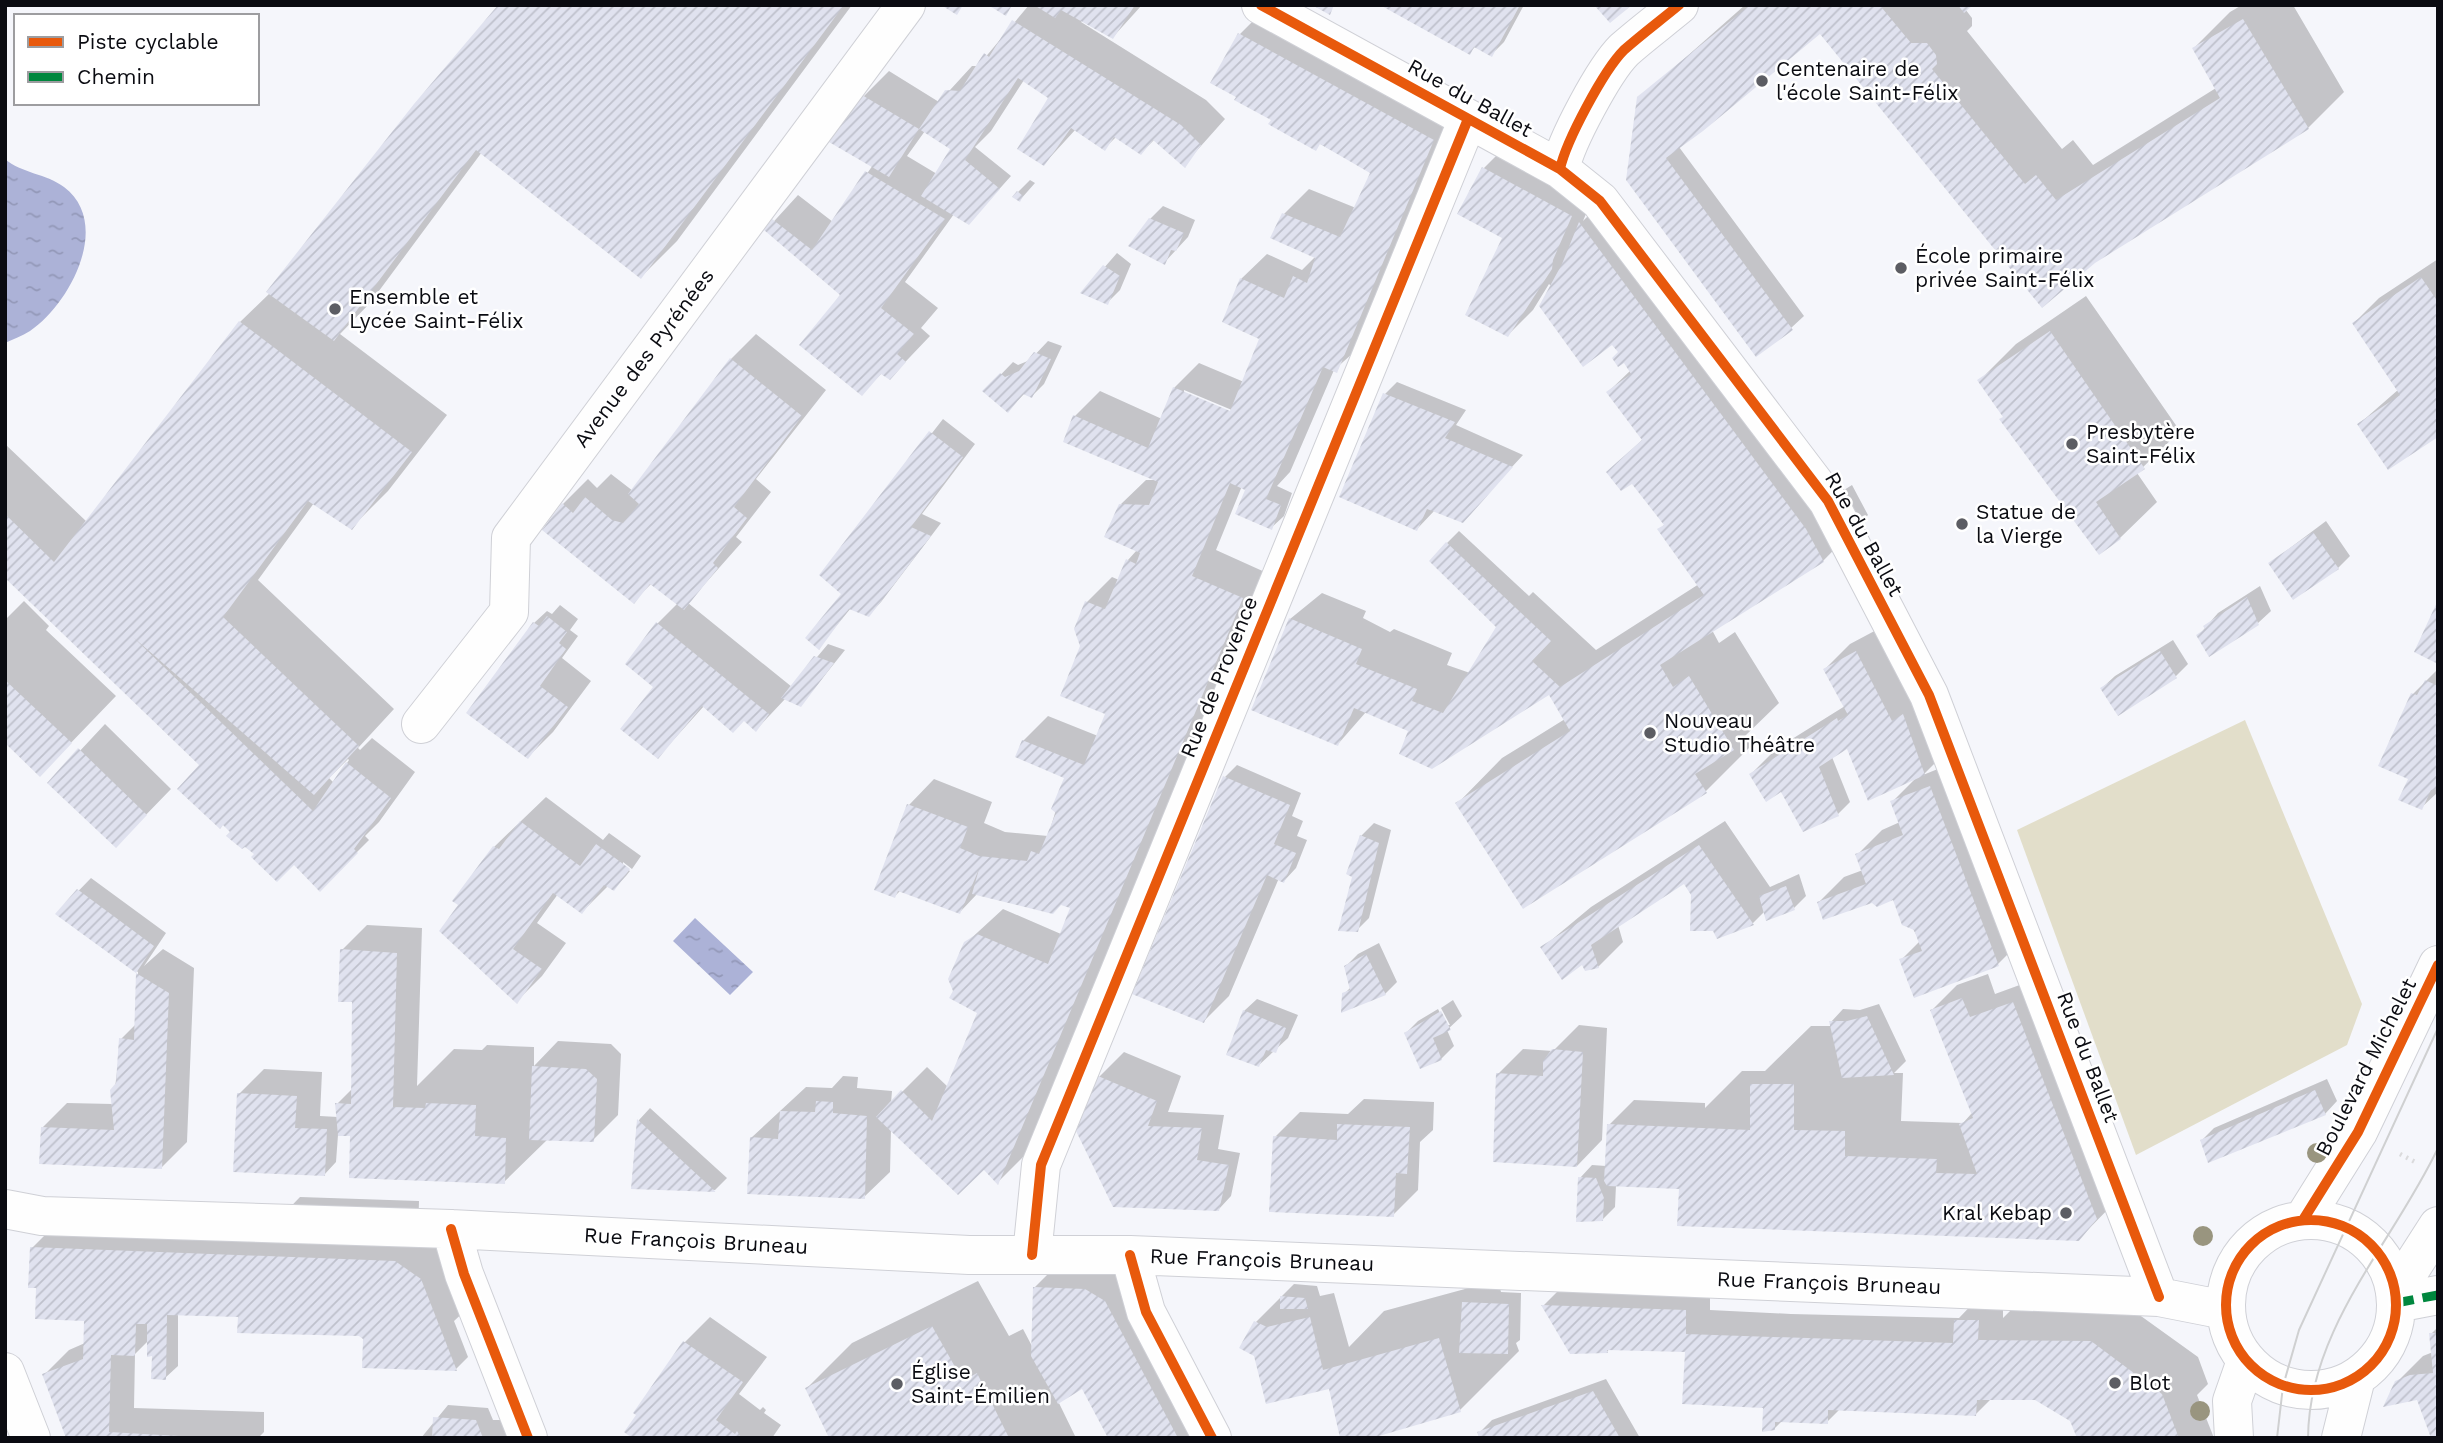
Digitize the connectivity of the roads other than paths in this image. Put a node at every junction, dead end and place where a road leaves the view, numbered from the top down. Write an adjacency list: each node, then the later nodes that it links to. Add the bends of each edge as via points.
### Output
1 (906, 5): 6 (street, Avenue des Pyrénées, via 511,538 509,612)
2 (1261, 5): 4 (street, Rue du Ballet)
3 (1679, 5): 5 (street, via 1622,52 1581,116)
4 (1468, 119): 5 (street, Rue du Ballet); 12 (street, Rue de Provence, via 1041,1165)
5 (1560, 169): 15 (street, Rue du Ballet, via 1600,201 1828,501 1929,695)
6 (421, 724)
7 (2438, 965): 9 (street, Boulevard Michelet, via 2358,1132)
8 (5, 1209): 11 (street, Rue François Bruneau, via 42,1216)
9 (2303, 1220): 16 (street, via 2332,1222 2364,1238 2384,1261); 17 (street, via 2285,1224 2252,1243 2231,1273)
10 (2438, 1226): 16 (street)
11 (451, 1229): 12 (street, Rue François Bruneau); 22 (street)
12 (1032, 1255): 13 (street, Rue François Bruneau)
13 (1130, 1255): 15 (street, Rue François Bruneau); 23 (street, via 1146,1312)
14 (2438, 1294): 16 (street)
15 (2159, 1297): 17 (street, Rue François Bruneau)
16 (2396, 1298): 20 (street, via 2393,1328 2383,1351)
17 (2225, 1310): 18 (street, via 2231,1338)
18 (2246, 1361): 20 (street, via 2269,1380 2302,1391 2329,1389); 24 (street, via 2232,1401)
19 (5, 1372): 21 (street)
20 (2356, 1378): 25 (street)
21 (31, 1438)
22 (528, 1438)
23 (1212, 1438)
24 (2234, 1438)
25 (2341, 1438)

